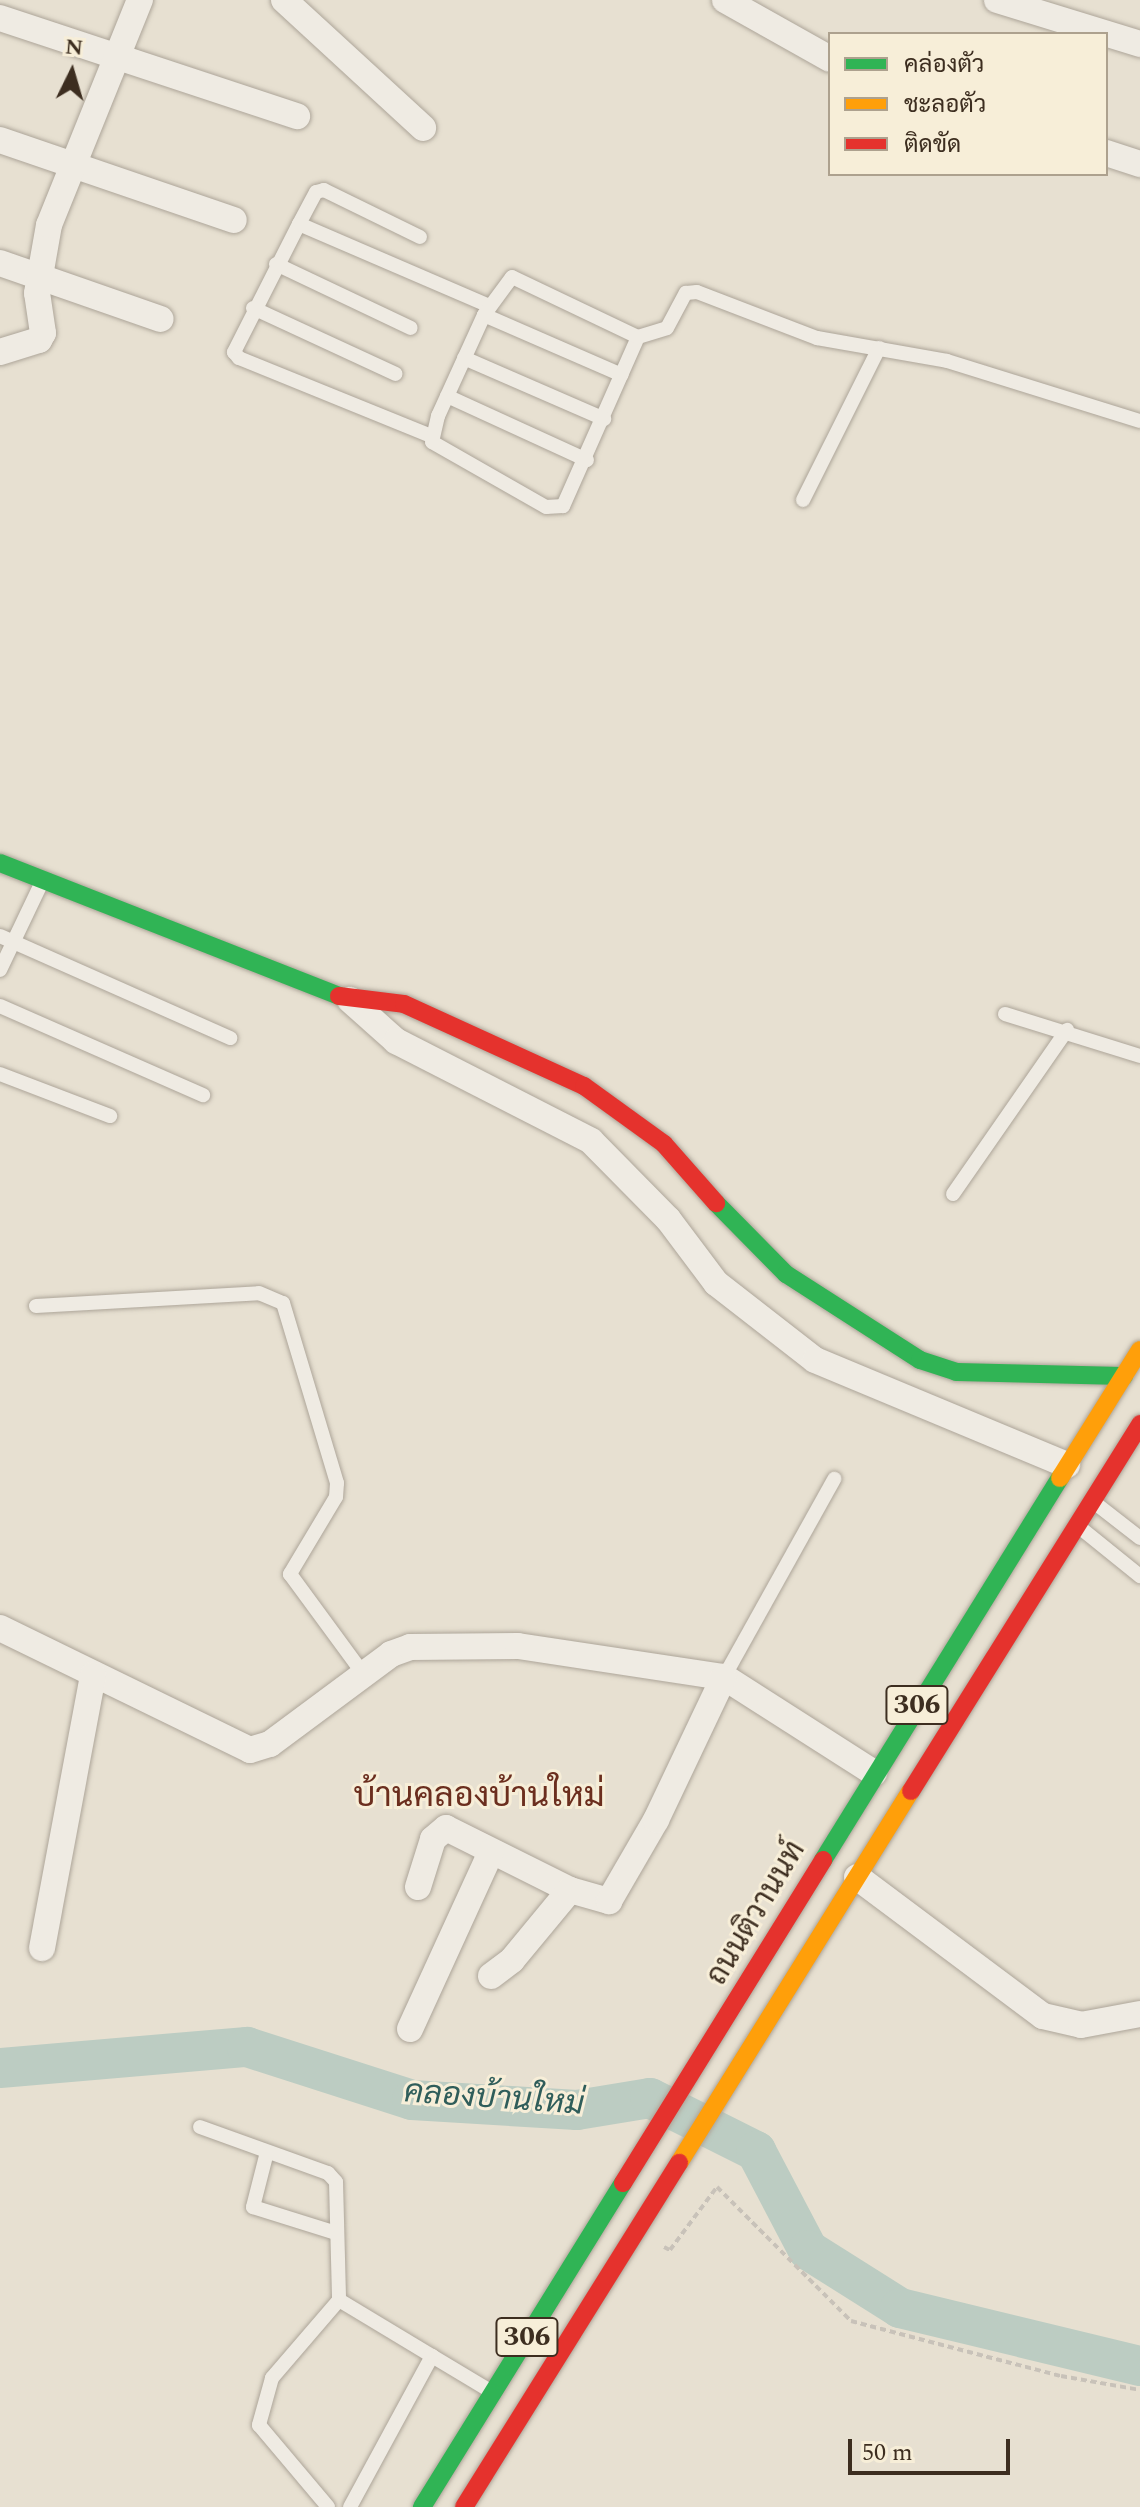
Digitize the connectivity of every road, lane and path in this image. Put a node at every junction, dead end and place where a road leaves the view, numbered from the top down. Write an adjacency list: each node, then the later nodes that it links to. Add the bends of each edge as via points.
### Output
1 (140, 0): 8 (street)
2 (284, 0): 11 (street)
3 (725, 0): 9 (street)
4 (997, 0): 5 (street)
5 (1058, 9): 7 (street)
6 (0, 18): 8 (street)
7 (1140, 44)
8 (115, 55): 10 (street); 14 (street)
9 (828, 58)
10 (297, 116)
11 (423, 128)
12 (0, 140): 14 (street)
13 (1108, 154): 15 (street)
14 (73, 164): 16 (street); 21 (street, via 49,225)
15 (1140, 164)
16 (234, 220)
17 (299, 224): 18 (lane, via 316,192 324,190); 20 (lane); 23 (lane)
18 (420, 237)
19 (0, 263): 21 (street)
20 (276, 264): 22 (lane); 25 (lane)
21 (38, 276): 24 (street); 28 (street, via 43,333 39,340)
22 (253, 308): 30 (lane); 35 (lane, via 235,344 239,358)
23 (487, 311): 26 (lane, via 512,277); 29 (lane); 31 (lane)
24 (161, 319)
25 (411, 328)
26 (638, 337): 27 (lane, via 667,328 686,293 697,292 817,338); 31 (lane)
27 (879, 348): 34 (lane, via 947,361); 37 (lane)
28 (0, 352)
29 (464, 358): 32 (lane); 33 (lane)
30 (396, 374)
31 (622, 375): 33 (lane)
32 (447, 396): 35 (lane); 36 (lane)
33 (604, 419): 36 (lane)
34 (1140, 421)
35 (431, 436): 36 (lane, via 443,453 546,507 563,506)
36 (587, 460)
37 (803, 500)
38 (0, 863): 39 (main road)
39 (42, 881): 40 (lane); 42 (main road)
40 (7, 939): 41 (lane); 46 (lane)
41 (0, 970)
42 (350, 1000): 54 (main road, via 404,1004 618,1106 664,1144 786,1274); 56 (street, via 396,1041 591,1141 647,1196 716,1283 755,1318 815,1360)
43 (0, 1006): 49 (lane)
44 (1005, 1014): 45 (lane)
45 (1067, 1030): 47 (lane); 51 (lane)
46 (230, 1038)
47 (1140, 1056)
48 (0, 1074): 50 (lane, via 35,1092)
49 (203, 1095)
50 (110, 1116)
51 (953, 1194)
52 (36, 1306): 65 (lane, via 259,1293 283,1303 337,1483 336,1497 290,1574)
53 (1140, 1350): 55 (main road, ถนนติวานนท์ / 306)
54 (920, 1360): 55 (main road, via 956,1372); 56 (street)
55 (1124, 1376): 58 (main road, ถนนติวานนท์ / 306)
56 (899, 1396): 58 (street)
57 (1140, 1424): 60 (main road, 306)
58 (1067, 1465): 68 (main road, ถนนติวานนท์ / 306)
59 (834, 1479): 67 (lane)
60 (1092, 1501): 61 (main road, 306); 62 (lane)
61 (1076, 1524): 63 (lane); 70 (main road, 306)
62 (1140, 1538)
63 (1140, 1576)
64 (0, 1628): 66 (street)
65 (362, 1672): 66 (street, via 270,1744 250,1750); 67 (street, via 410,1647 518,1646)
66 (93, 1675): 73 (street)
67 (724, 1677): 68 (street); 72 (street, via 656,1820 609,1901)
68 (874, 1773): 84 (main road, ถนนติวานนท์ / 306)
69 (491, 1852): 71 (street, via 456,1831 440,1831); 72 (street); 76 (street)
70 (857, 1877): 75 (street, via 1043,2016 1081,2025); 79 (main road, 306)
71 (418, 1887)
72 (570, 1890): 74 (street, via 512,1960)
73 (42, 1948)
74 (491, 1976)
75 (1140, 2014)
76 (410, 2029)
77 (200, 2127): 78 (lane)
78 (267, 2152): 80 (lane, via 333,2177); 80 (lane, via 253,2207)
79 (633, 2232): 83 (path, via 670,2250 717,2187 851,2321 1061,2376); 88 (main road, 306)
80 (336, 2233): 81 (lane)
81 (339, 2300): 82 (lane); 85 (lane, via 272,2378 259,2425)
82 (432, 2356): 84 (lane); 86 (lane)
83 (1140, 2390)
84 (492, 2392): 87 (main road, ถนนติวานนท์ / 306)
85 (328, 2507)
86 (350, 2507)
87 (422, 2507)
88 (464, 2507)

